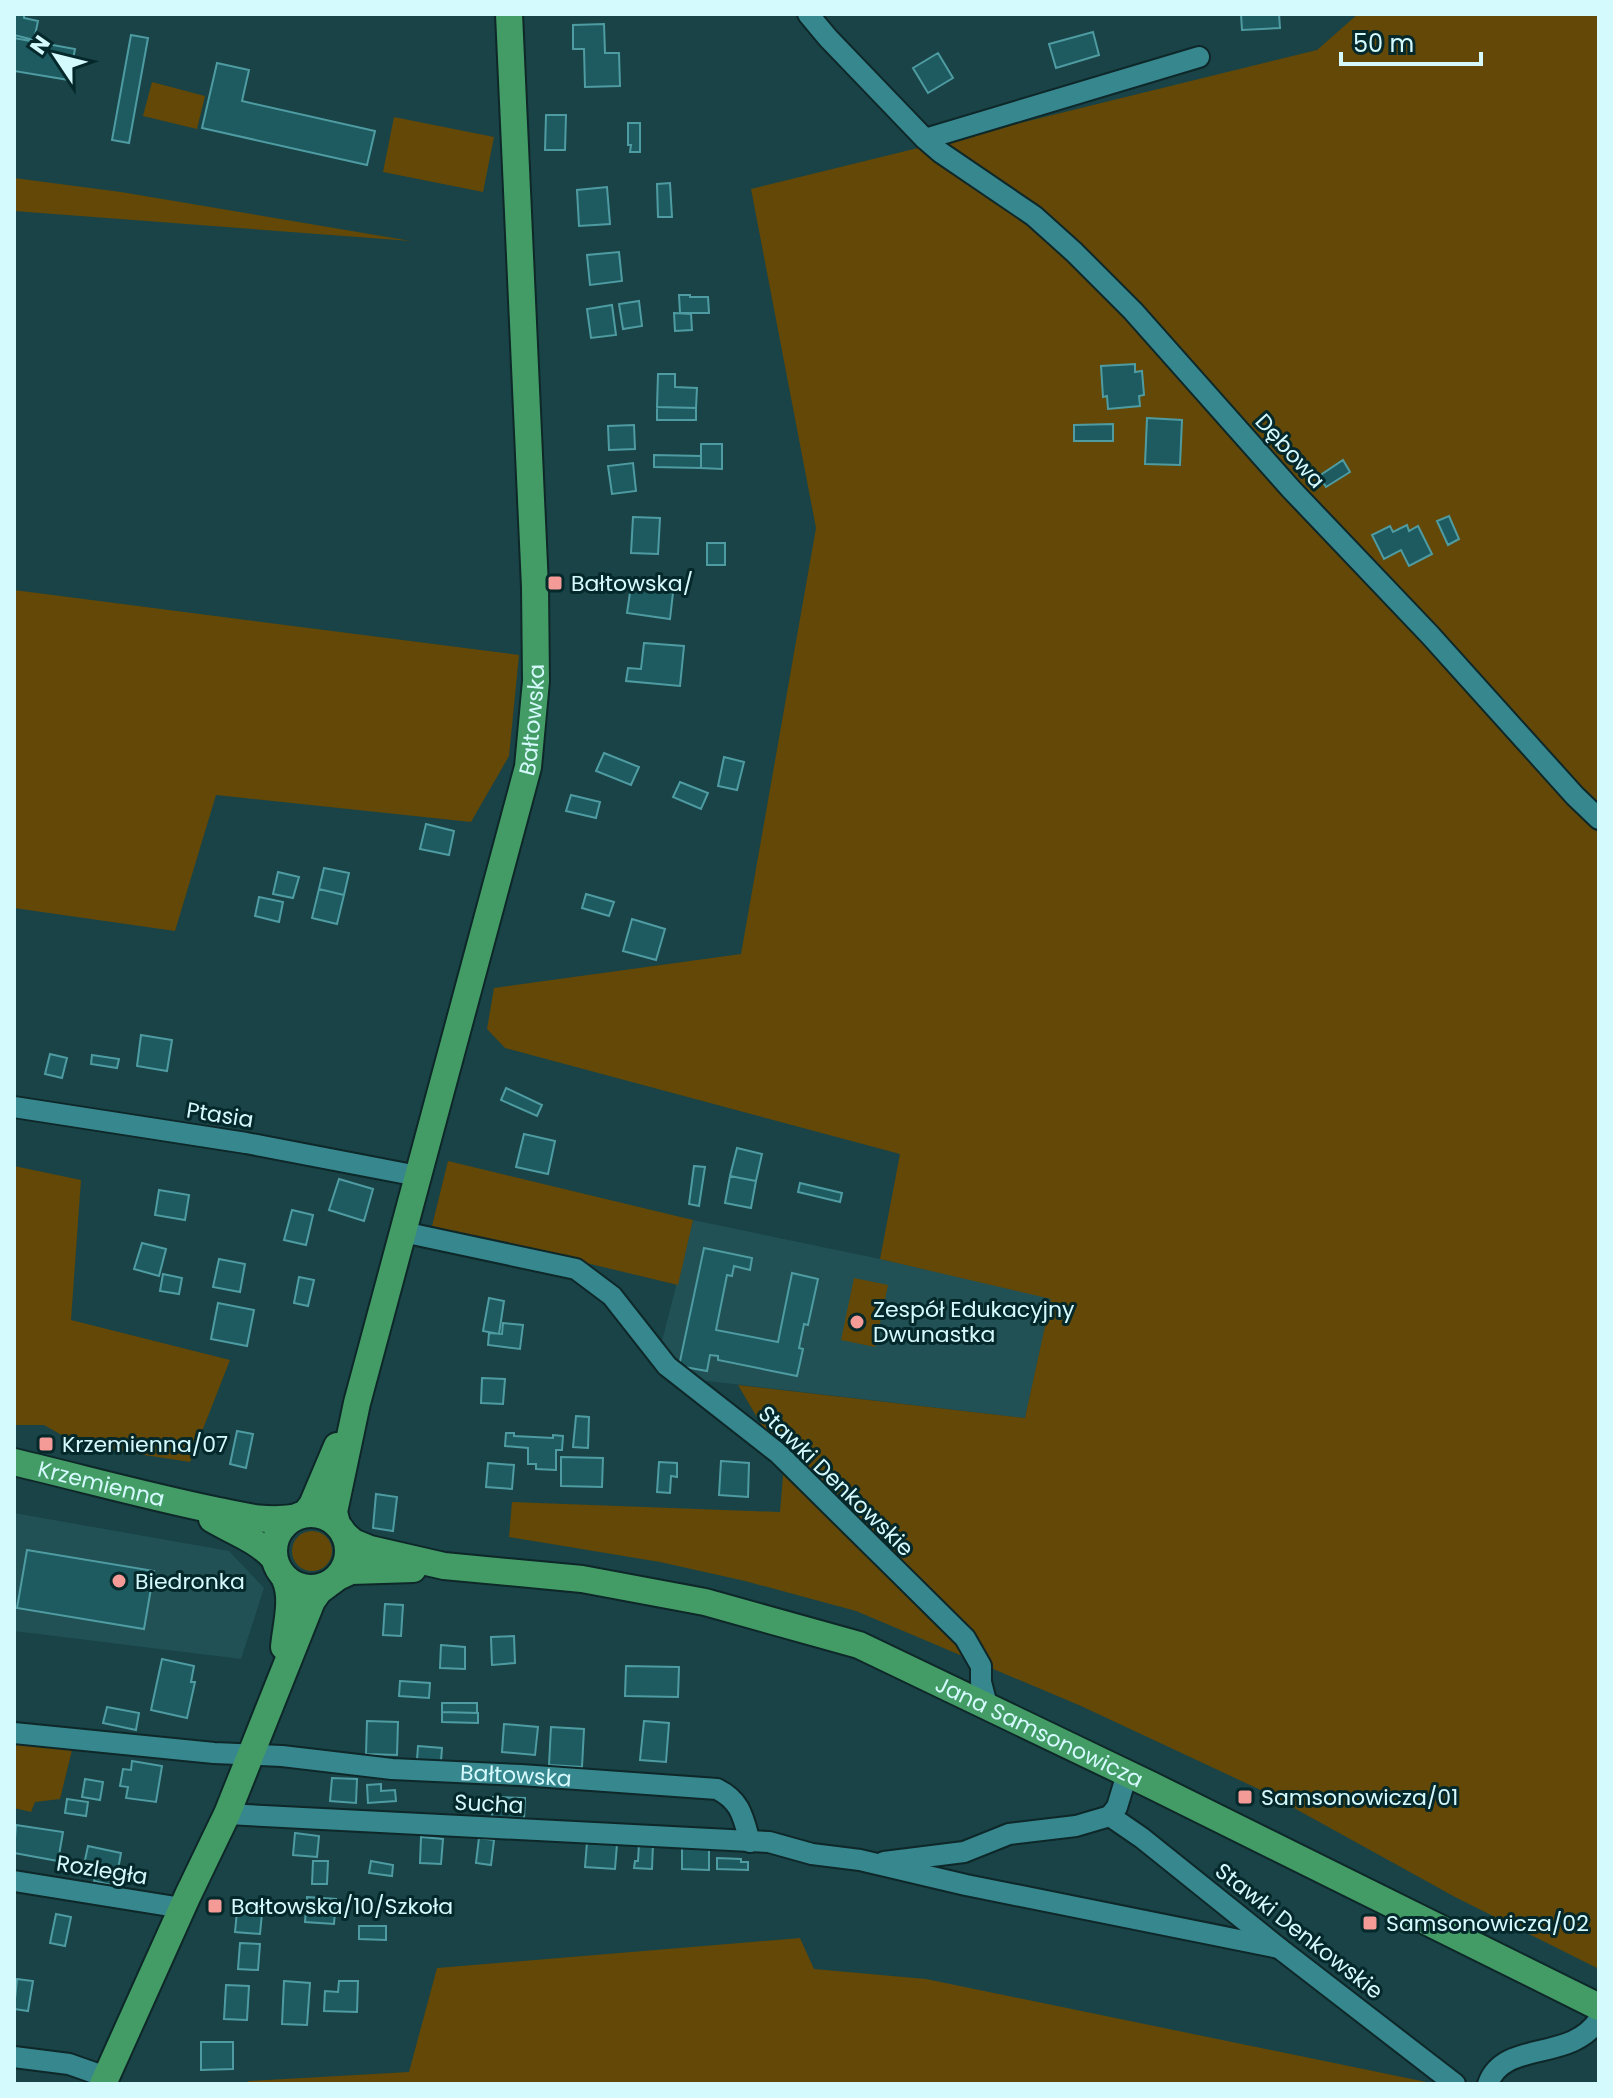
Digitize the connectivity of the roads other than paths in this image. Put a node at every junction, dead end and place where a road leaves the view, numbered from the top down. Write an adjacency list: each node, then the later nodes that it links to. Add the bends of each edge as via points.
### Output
1 (509, 14): 7 (main road, Bałtowska, via 536,681 528,767)
2 (808, 14): 4 (street, Dębowa)
3 (1199, 57): 4 (street)
4 (925, 139): 5 (street, Dębowa, via 1034,216 1094,271)
5 (1599, 819)
6 (14, 1107): 7 (street, Ptasia)
7 (418, 1176): 8 (main road, Bałtowska)
8 (403, 1232): 9 (main road, Bałtowska); 18 (street, Stawki Denkowskie, via 576,1269 612,1296 667,1366 778,1453 965,1638 981,1666)
9 (357, 1403): 12 (main road, Bałtowska, via 312,1505); 13 (main road, Bałtowska, via 334,1512)
10 (14, 1462): 11 (main road, Krzemienna)
11 (188, 1505): 12 (main road, Krzemienna, via 260,1520); 15 (main road, Krzemienna, via 252,1539)
12 (299, 1516): 13 (main road, via 328,1517); 15 (main road, via 277,1535)
13 (341, 1529): 14 (main road, Jana Samsonowicza, via 370,1549); 16 (main road, via 348,1556)
14 (444, 1566): 16 (main road, Jana Samsonowicza, via 351,1571); 18 (main road, Jana Samsonowicza, via 582,1579 705,1602 859,1645)
15 (279, 1568): 16 (main road, via 306,1589); 17 (main road, via 289,1600)
16 (333, 1581): 17 (main road, via 312,1601)
17 (279, 1686): 20 (main road)
18 (987, 1705): 21 (main road, Jana Samsonowicza)
19 (14, 1733): 20 (street, Bałtowska)
20 (249, 1756): 22 (main road); 24 (street, Bałtowska, via 717,1789 740,1808)
21 (1127, 1774): 23 (street); 29 (main road, Jana Samsonowicza)
22 (227, 1814): 24 (street, Sucha); 27 (main road)
23 (1110, 1816): 25 (street, via 1009,1834 964,1852); 28 (street, Stawki Denkowskie)
24 (750, 1842): 25 (street, Sucha)
25 (860, 1860): 28 (street)
26 (14, 1881): 27 (street, Rozległa)
27 (182, 1908): 32 (main road)
28 (1279, 1948): 33 (street, Stawki Denkowskie)
29 (1599, 2007)
30 (1599, 2019): 34 (street, via 1570,2044 1513,2058 1498,2067)
31 (14, 2057): 32 (street, via 69,2064)
32 (105, 2081)
33 (1455, 2084)
34 (1488, 2084)

